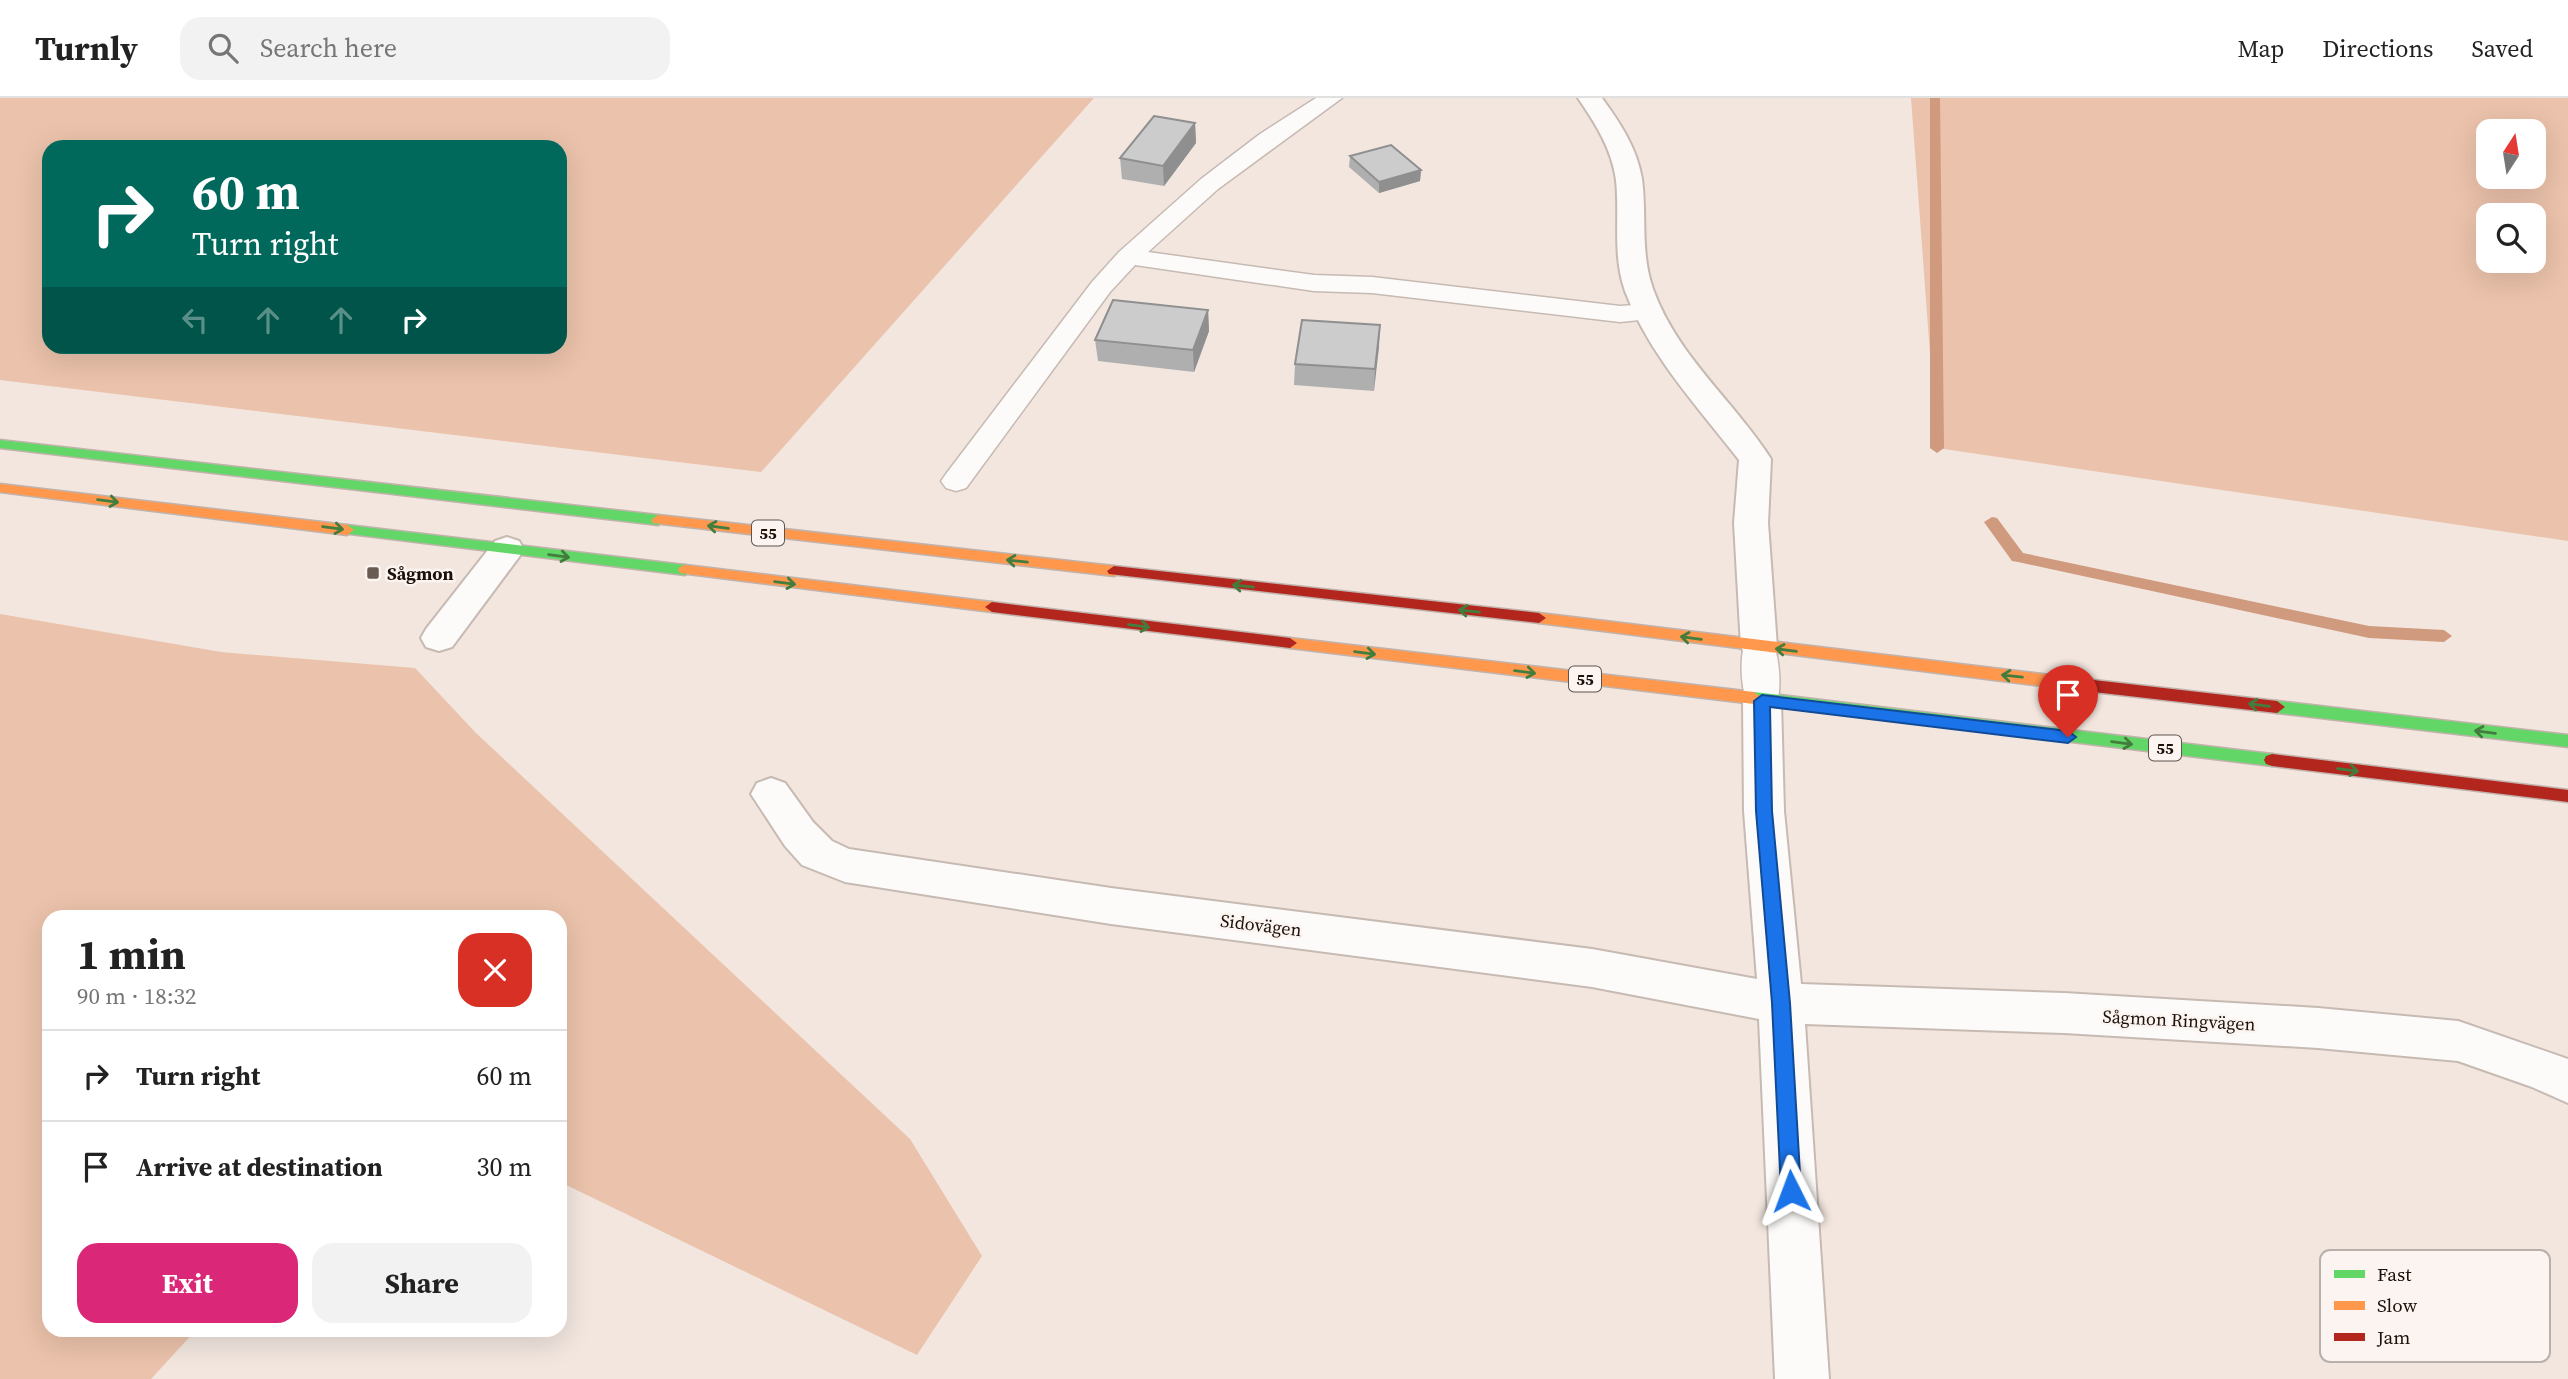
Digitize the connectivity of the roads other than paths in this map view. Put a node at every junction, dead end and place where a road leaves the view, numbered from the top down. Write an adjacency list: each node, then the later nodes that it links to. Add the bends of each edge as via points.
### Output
1 (1331, 98): 3 (lane, via 1191,196)
2 (1590, 98): 4 (street, via 1621,147 1628,171 1632,265)
3 (1128, 257): 4 (lane, via 1314,283 1371,285 1620,314); 6 (lane)
4 (1650, 312): 10 (street, via 1663,338 1755,459 1751,523)
5 (0, 444): 10 (highway, 55, one-way to 5, via 1523,616)
6 (956, 481)
7 (0, 488): 8 (highway, 55, one-way to 8)
8 (507, 549): 9 (street); 11 (highway, 55, one-way to 11)
9 (439, 638)
10 (1759, 647): 11 (lane); 12 (highway, 55, one-way to 10)
11 (1762, 701): 14 (highway, 55, one-way to 14); 15 (street, via 1764,811)
12 (2568, 741)
13 (771, 794): 15 (street, Sidovägen, via 817,853 845,865 1124,908 1592,968)
14 (2568, 796)
15 (1781, 1003): 16 (street, Sågmon Ringvägen, via 2064,1013 2458,1041); 17 (street)
16 (2568, 1082)
17 (1801, 1379)

